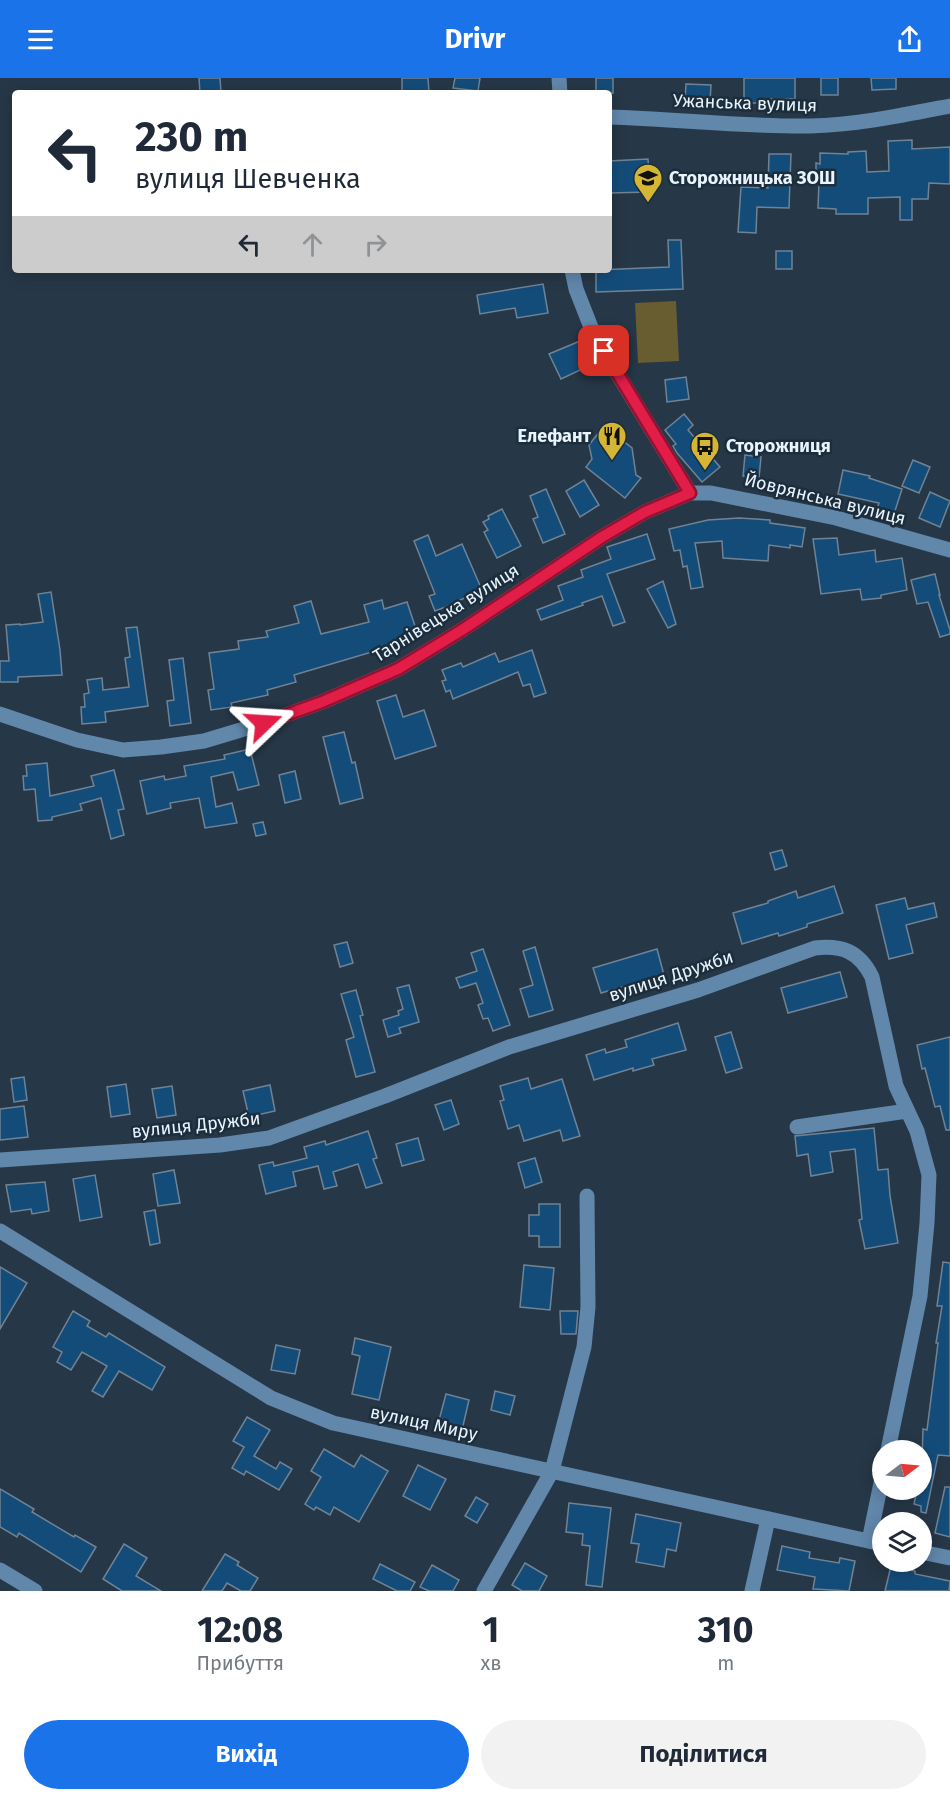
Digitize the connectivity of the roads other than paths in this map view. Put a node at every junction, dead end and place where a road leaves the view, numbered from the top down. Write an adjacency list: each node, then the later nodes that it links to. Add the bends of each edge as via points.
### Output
1 (950, 106): 2 (street, Ужанська вулиця, via 882,119 813,126 740,126)
2 (612, 117)
3 (573, 273): 4 (street, via 594,335)
4 (690, 493): 5 (street, Йоврянська вулиця, via 711,493 836,518); 6 (street, Тарнівецька вулиця, via 645,512 602,537 398,669 264,723 204,741 123,750 77,740)
5 (950, 550)
6 (0, 714)
7 (907, 1112): 8 (street); 9 (street, вулиця Дружби, via 896,1086 872,976 864,962 833,946 815,948 698,990 509,1047 269,1137 220,1145); 12 (street, вулиця Дружби, via 917,1131 929,1175 927,1223 920,1296)
8 (796, 1127)
9 (0, 1160)
10 (587, 1196): 13 (street, via 588,1307 584,1347)
11 (0, 1231): 13 (street, вулиця Миру, via 271,1398 333,1423)
12 (890, 1440)
13 (552, 1471): 14 (street, вулиця Миру); 20 (street)
14 (768, 1519): 15 (street, вулиця Миру); 21 (street)
15 (872, 1542)
16 (932, 1554): 17 (street)
17 (950, 1558)
18 (0, 1570): 19 (street)
19 (35, 1591)
20 (484, 1591)
21 (752, 1591)

